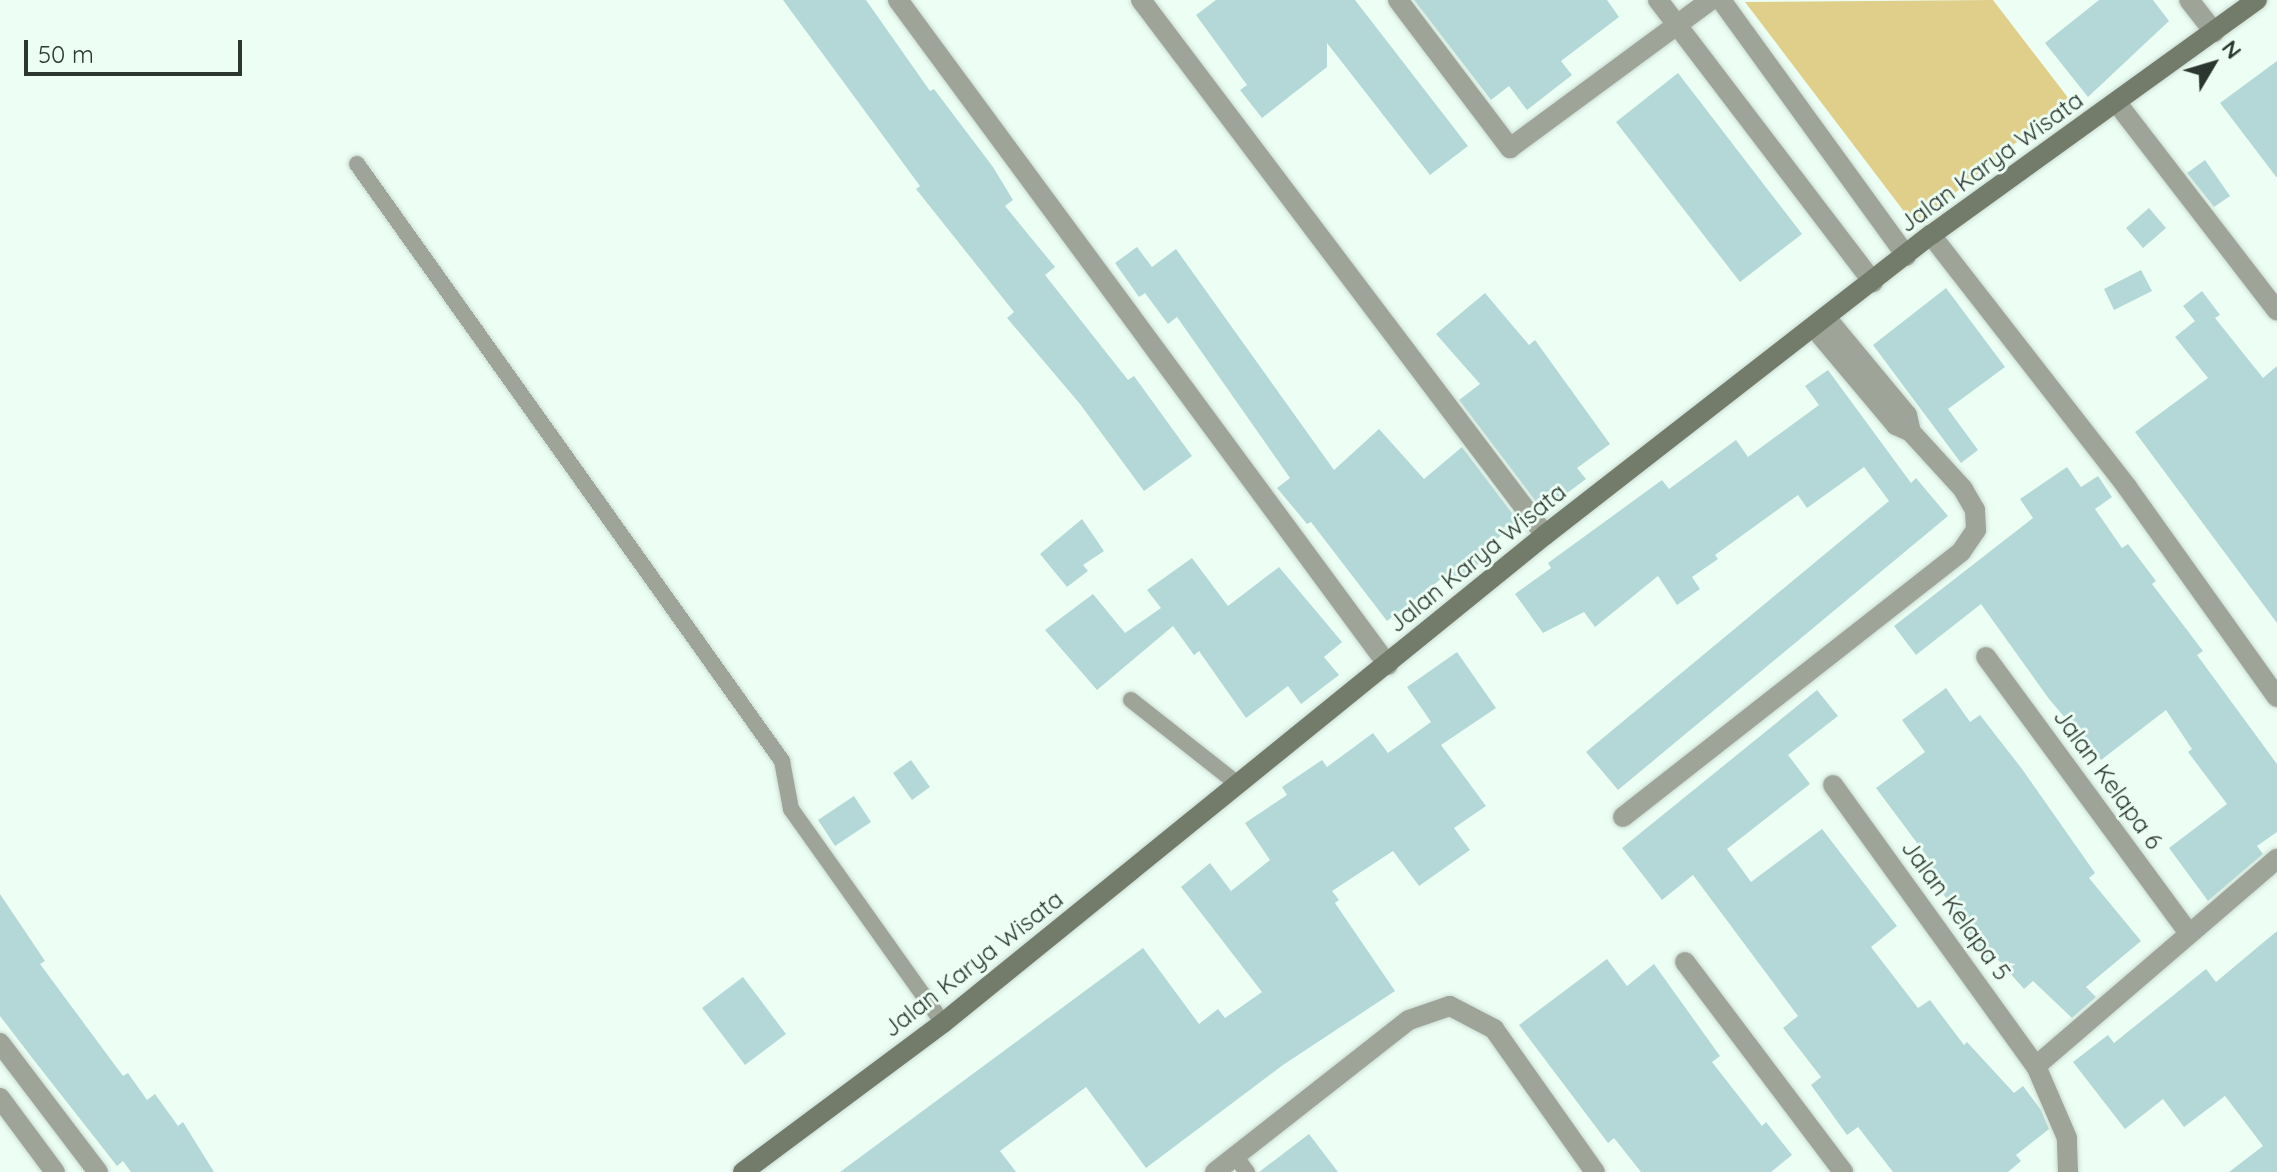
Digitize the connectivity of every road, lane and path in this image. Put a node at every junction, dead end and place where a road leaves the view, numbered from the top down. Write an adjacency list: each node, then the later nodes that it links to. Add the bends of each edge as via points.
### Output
1 (898, 0): 20 (street)
2 (1141, 0): 18 (street)
3 (1398, 0): 9 (street, via 1510,148)
4 (1658, 0): 9 (street)
5 (1711, 0): 9 (street)
6 (1721, 0): 14 (street)
7 (2189, 0): 10 (street)
8 (2257, 0): 10 (street, Jalan Karya Wisata)
9 (1676, 25): 15 (street)
10 (2214, 32): 11 (street, Jalan Karya Wisata)
11 (2117, 103): 13 (street, Jalan Karya Wisata); 16 (street)
12 (357, 164): 29 (lane, via 782,761 791,809)
13 (1931, 235): 14 (street, Jalan Karya Wisata); 21 (street, via 2127,487)
14 (1906, 256): 15 (street, Jalan Karya Wisata)
15 (1873, 282): 17 (street, Jalan Karya Wisata)
16 (2277, 311)
17 (1822, 325): 18 (street, Jalan Karya Wisata); 25 (street, via 1907,415 1911,432 1975,510 1976,530 1961,552)
18 (1545, 535): 20 (street, Jalan Karya Wisata)
19 (1986, 657): 27 (street, Jalan Kelapa 6)
20 (1388, 665): 23 (street, Jalan Karya Wisata)
21 (2277, 697)
22 (1131, 700): 23 (lane)
23 (1239, 785): 29 (street, Jalan Karya Wisata)
24 (1833, 785): 31 (street, Jalan Kelapa 5)
25 (1623, 817)
26 (2277, 859): 27 (street)
27 (2187, 931): 31 (street)
28 (1685, 962): 39 (street)
29 (943, 1023): 36 (street, Jalan Karya Wisata)
30 (0, 1043): 35 (street)
31 (2036, 1066): 40 (street, Jalan Kelapa 5, via 2067,1138)
32 (0, 1098): 34 (street)
33 (1242, 1165): 37 (street); 38 (street, via 1409,1020 1450,1006 1494,1029)
34 (55, 1172)
35 (98, 1172)
36 (743, 1172)
37 (1215, 1172)
38 (1595, 1172)
39 (1843, 1172)
40 (2068, 1172)

